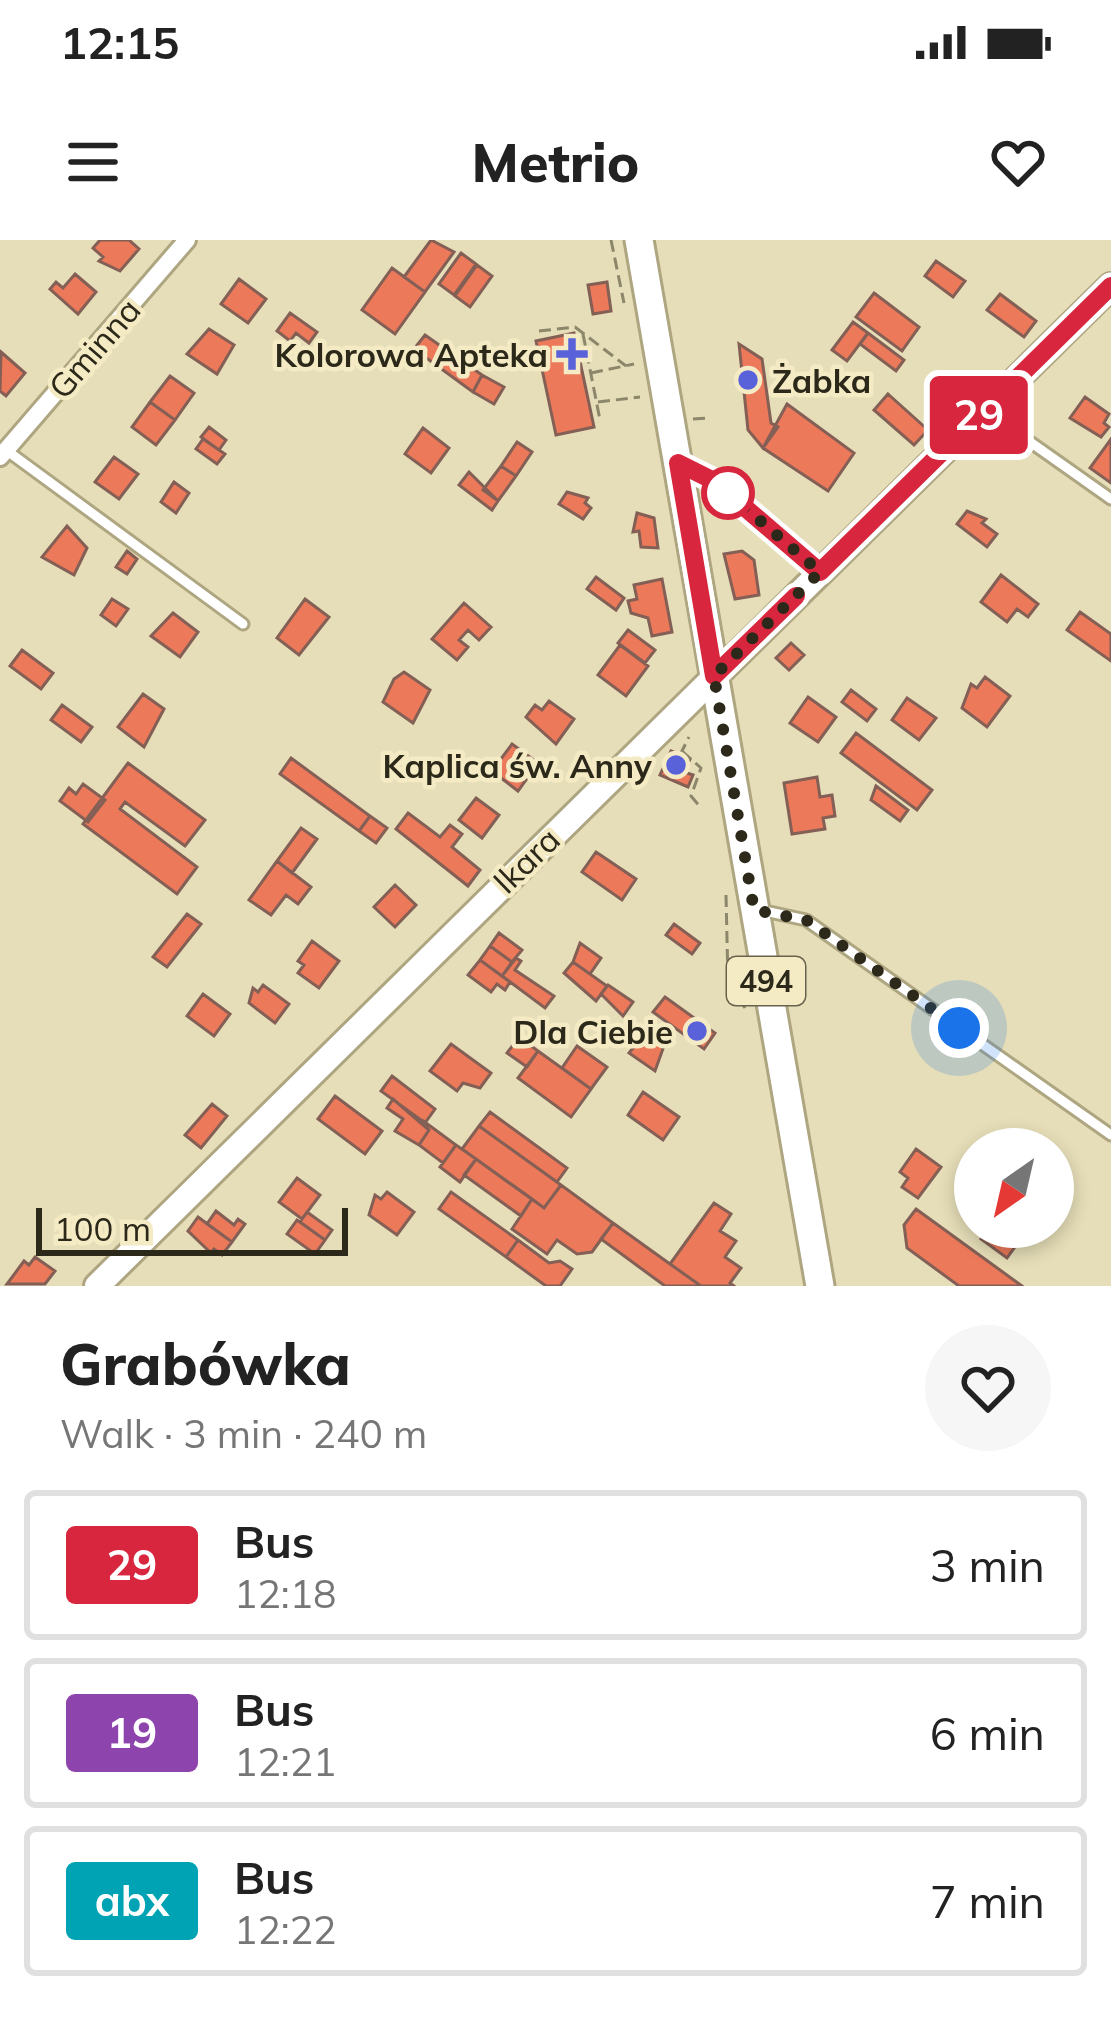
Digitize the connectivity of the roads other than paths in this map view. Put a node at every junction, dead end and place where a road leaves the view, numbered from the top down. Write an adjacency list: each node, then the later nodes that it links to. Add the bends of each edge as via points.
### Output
1 (187, 240): 5 (street, Gminna)
2 (639, 240): 6 (main road, 494)
3 (1111, 286): 4 (street, Ikara)
4 (984, 410): 7 (lane); 8 (street, Ikara)
5 (3, 453): 9 (lane)
6 (678, 463): 8 (street, via 714,481); 10 (main road, 494)
7 (1111, 499)
8 (820, 572): 10 (street, Ikara)
9 (243, 624)
10 (714, 676): 11 (main road, 494); 13 (street, Ikara)
11 (754, 910): 12 (lane, via 806,920); 14 (main road, 494)
12 (1111, 1135)
13 (97, 1286)
14 (820, 1286)

